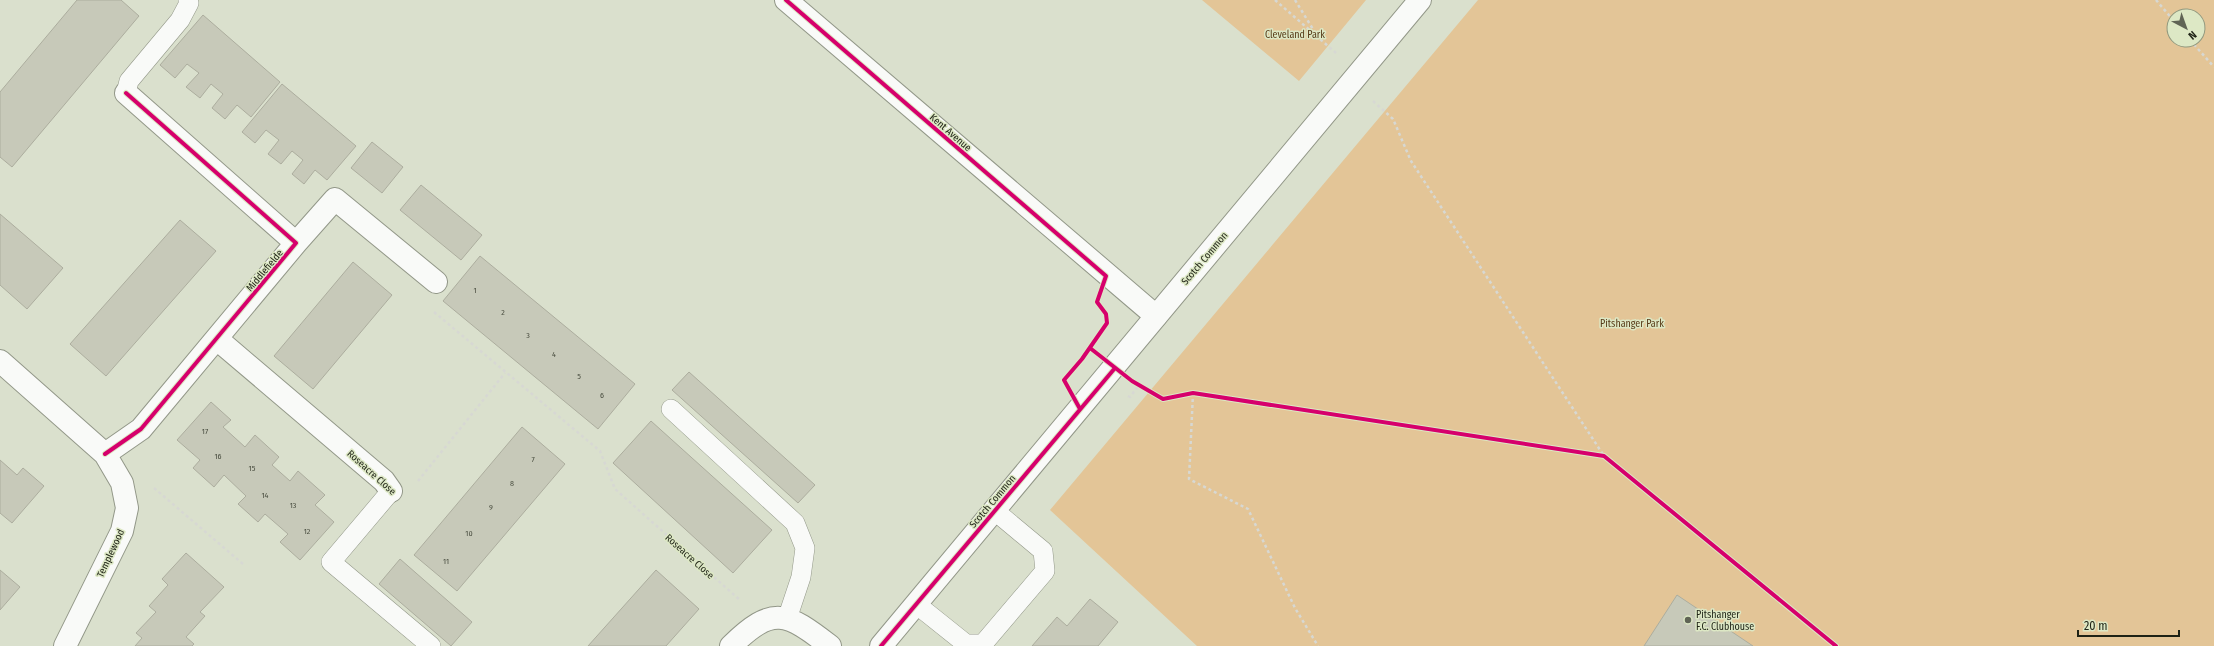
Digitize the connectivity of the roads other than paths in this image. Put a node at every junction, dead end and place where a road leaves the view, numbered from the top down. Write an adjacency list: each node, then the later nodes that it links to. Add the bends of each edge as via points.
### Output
1 (188, 0): 4 (lane, via 190,3 180,20 129,81)
2 (786, 0): 7 (street, Kent Avenue)
3 (1420, 0): 7 (street, Scotch Common)
4 (126, 93): 5 (street)
5 (296, 243): 6 (street, via 335,199); 8 (street, Middlefielde)
6 (436, 282)
7 (1156, 316): 13 (street, Scotch Common)
8 (217, 339): 11 (street, Middlefielde, via 140,429); 12 (street, Roseacre Close, via 384,481)
9 (0, 361): 11 (street, Templewood)
10 (671, 409): 15 (lane, via 795,523 805,548 801,577)
11 (105, 454): 16 (street, Templewood, via 122,483 127,508 123,526)
12 (391, 491): 17 (lane, via 331,562)
13 (994, 510): 14 (street, Scotch Common); 14 (lane, via 1043,552 1045,571 983,644 966,644)
14 (916, 604): 20 (street, Scotch Common)
15 (787, 619): 18 (street, via 774,617 762,620); 19 (street, via 803,626)
16 (65, 646)
17 (431, 646)
18 (731, 646)
19 (830, 646)
20 (881, 646)

